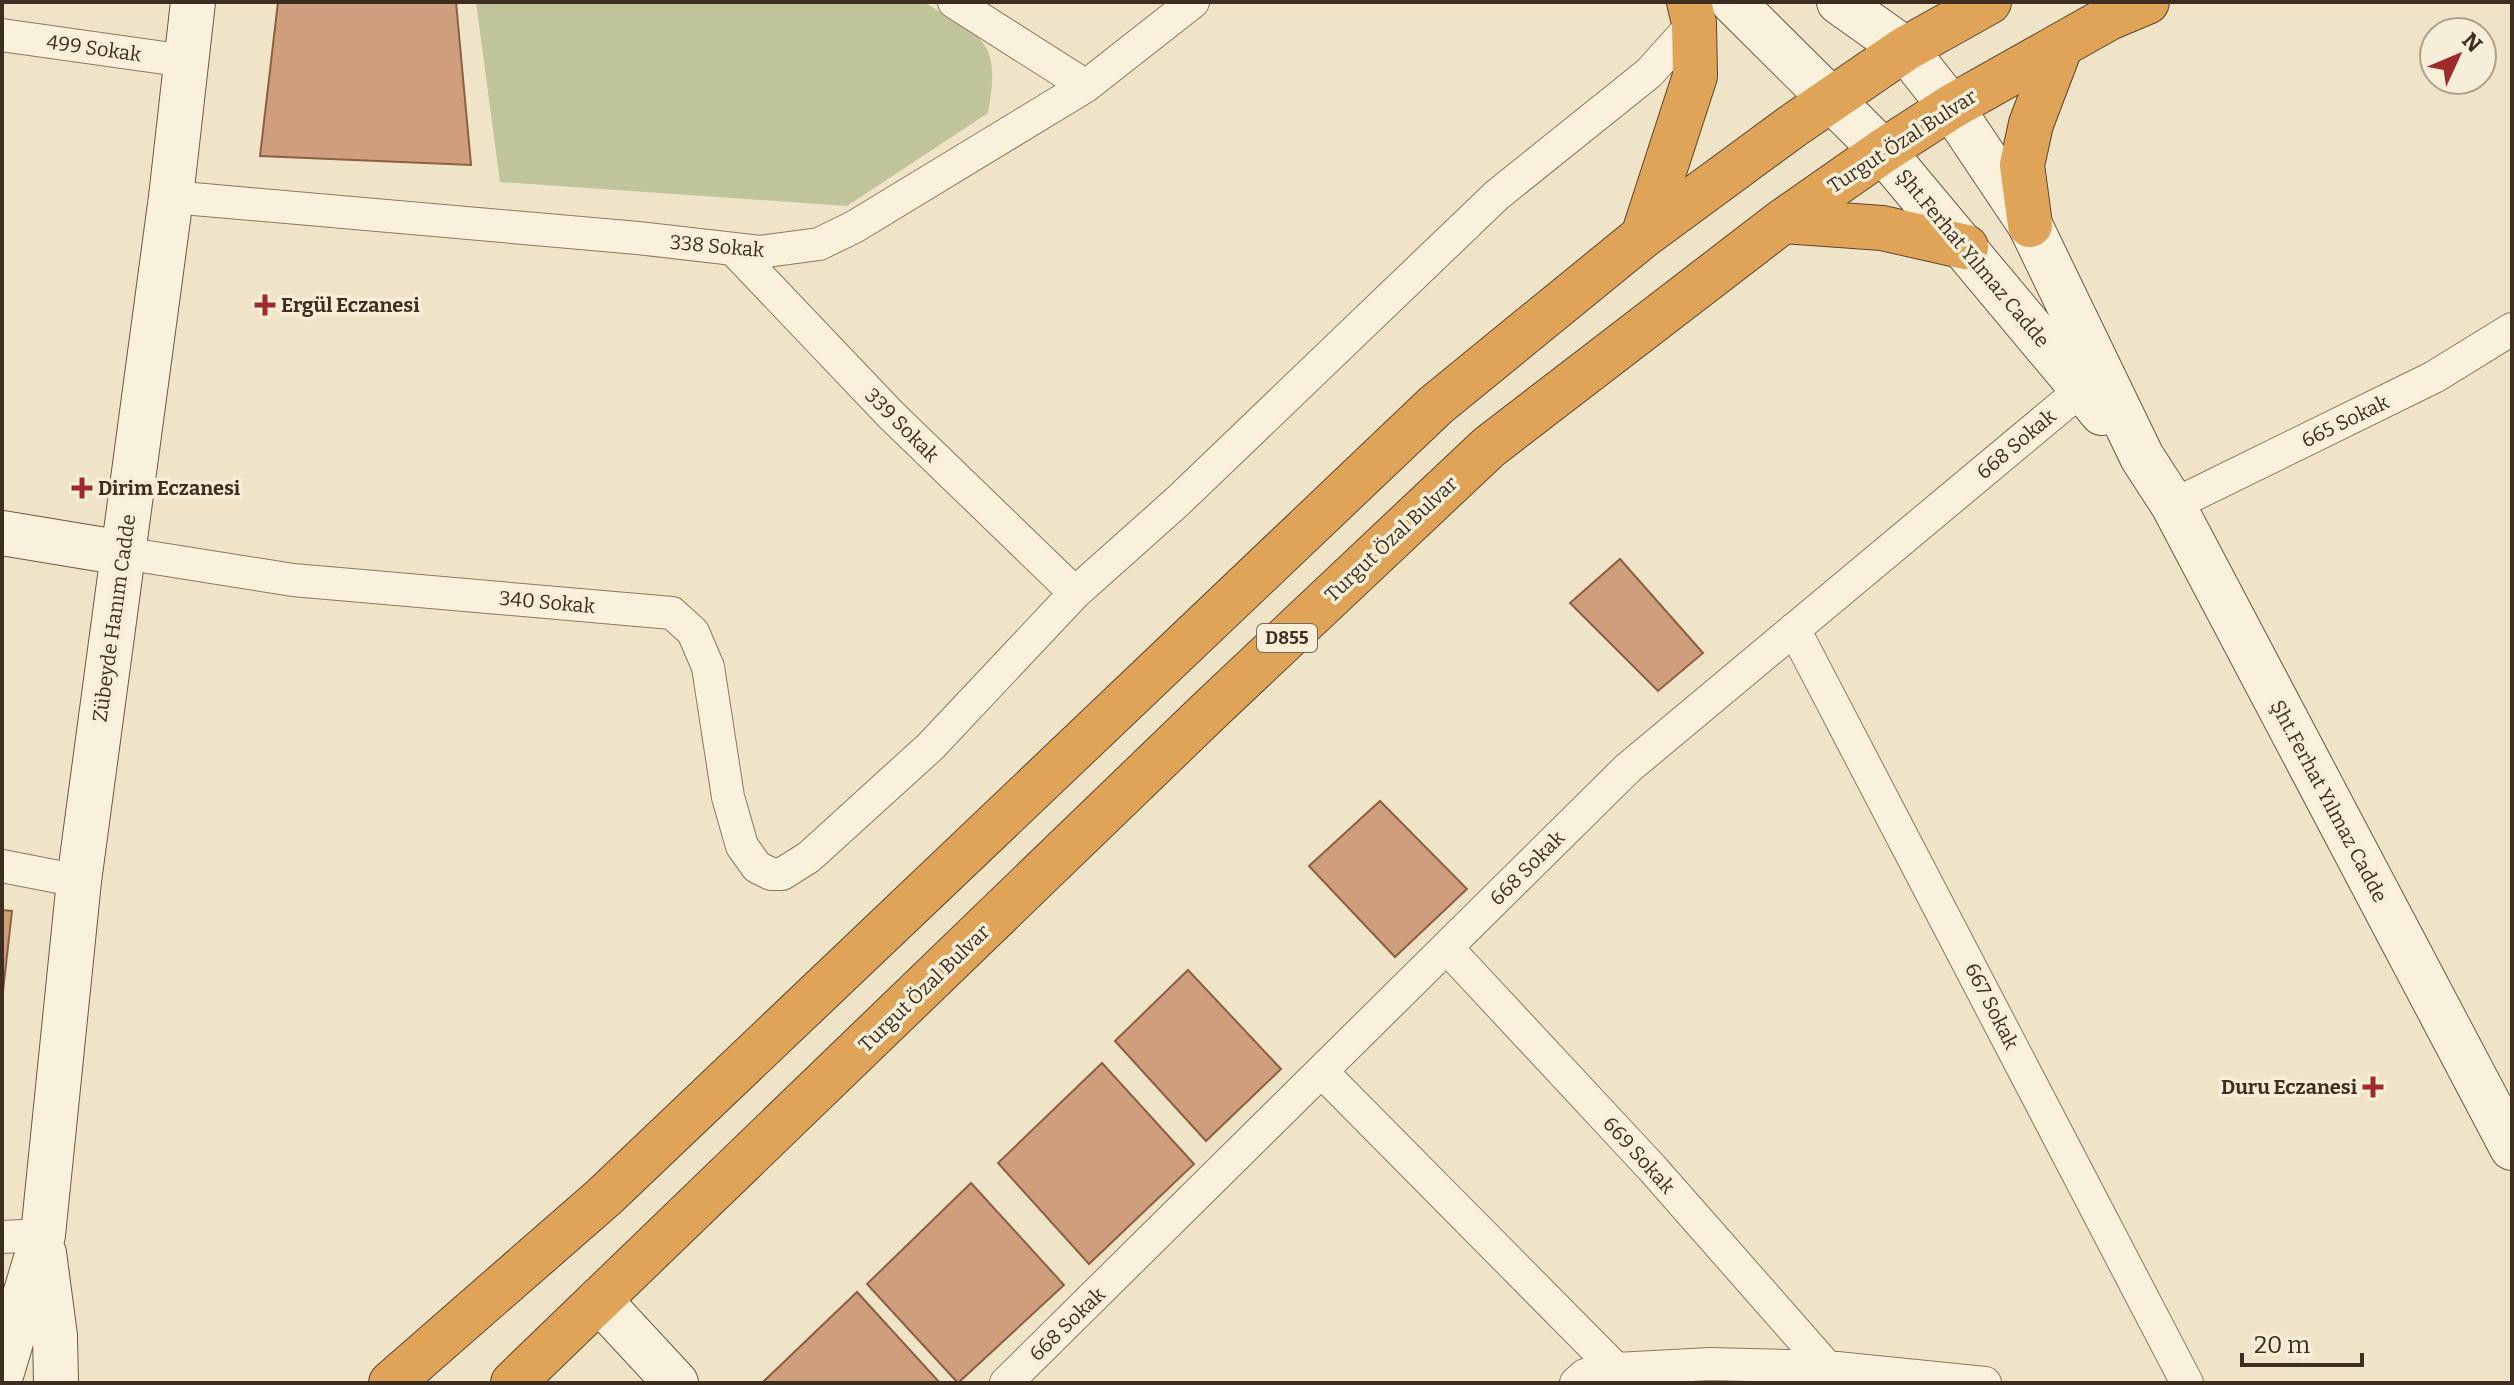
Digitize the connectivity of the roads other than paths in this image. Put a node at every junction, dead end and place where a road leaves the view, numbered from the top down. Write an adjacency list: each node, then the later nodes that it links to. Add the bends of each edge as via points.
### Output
1 (193, 2): 12 (street, Zübeyde Hanım Cadde)
2 (954, 2): 13 (street)
3 (1193, 2): 13 (street, 338 Sokak)
4 (1733, 2): 14 (street, Şht.Ferhat Yılmaz Cadde)
5 (1839, 2): 11 (street, Şht.Ferhat Yılmaz Cadde)
6 (1989, 2): 11 (highway)
7 (2147, 2): 10 (highway, Turgut Özal Bulvar / D855)
8 (1692, 12): 20 (highway, via 1695,76); 29 (street, via 1649,73 1497,195)
9 (2, 35): 12 (street, 499 Sokak)
10 (2061, 45): 15 (highway, Turgut Özal Bulvar / D855); 19 (highway, via 2031,124 2022,165)
11 (1905, 49): 14 (highway); 15 (street, Şht.Ferhat Yılmaz Cadde)
12 (186, 61): 17 (street, Zübeyde Hanım Cadde)
13 (1086, 86): 22 (street, 338 Sokak, via 819,244)
14 (1831, 98): 16 (street, Şht.Ferhat Yılmaz Cadde); 20 (highway)
15 (1951, 107): 16 (highway, Turgut Özal Bulvar / D855); 19 (street, Şht.Ferhat Yılmaz Cadde)
16 (1883, 151): 18 (highway, Turgut Özal Bulvar / D855); 21 (street, Şht.Ferhat Yılmaz Cadde)
17 (171, 197): 22 (street, 338 Sokak); 28 (street, Zübeyde Hanım Cadde)
18 (1783, 221): 21 (highway, via 1882,228); 37 (highway, Turgut Özal Bulvar / D855, via 1489,447)
19 (2030, 225): 25 (street, Şht.Ferhat Yılmaz Cadde)
20 (1643, 236): 44 (highway, via 1436,405 604,1197)
21 (1966, 247): 24 (street, Şht.Ferhat Yılmaz Cadde)
22 (734, 250): 29 (street, 339 Sokak, via 891,415)
23 (2512, 329): 26 (street, 665 Sokak, via 2434,377)
24 (2081, 390): 25 (street, Şht.Ferhat Yılmaz Cadde); 30 (street, 668 Sokak)
25 (2142, 457): 26 (street, Şht.Ferhat Yılmaz Cadde)
26 (2173, 505): 35 (street, Şht.Ferhat Yılmaz Cadde)
27 (2, 533): 28 (street)
28 (123, 553): 29 (street, 340 Sokak, via 293,580 672,613 693,632 708,667 728,797 742,846 757,867 771,874 782,874 809,857 931,746); 32 (street, Zübeyde Hanım Cadde)
29 (1075, 593)
30 (1794, 629): 33 (street, 668 Sokak, via 1628,768); 50 (street, 667 Sokak)
31 (2, 866): 32 (street)
32 (79, 881): 36 (street, Zübeyde Hanım Cadde)
33 (1447, 948): 34 (street, 668 Sokak); 39 (street, 669 Sokak, via 1652,1168)
34 (1323, 1073): 40 (street); 47 (street, 668 Sokak)
35 (2512, 1148)
36 (22, 1236): 38 (street, Zübeyde Hanım Cadde); 41 (street, Zübeyde Hanım Cadde)
37 (599, 1300): 45 (highway, Turgut Özal Bulvar / D855); 46 (street)
38 (55, 1336): 42 (street, Zübeyde Hanım Cadde); 43 (street)
39 (1827, 1367): 40 (street, via 1710,1364); 49 (street)
40 (1616, 1369): 48 (street, via 1585,1375)
41 (2, 1372)
42 (56, 1383)
43 (81, 1383)
44 (391, 1383)
45 (513, 1383)
46 (676, 1383)
47 (1006, 1383)
48 (1576, 1383)
49 (1985, 1383)
50 (2187, 1383)

